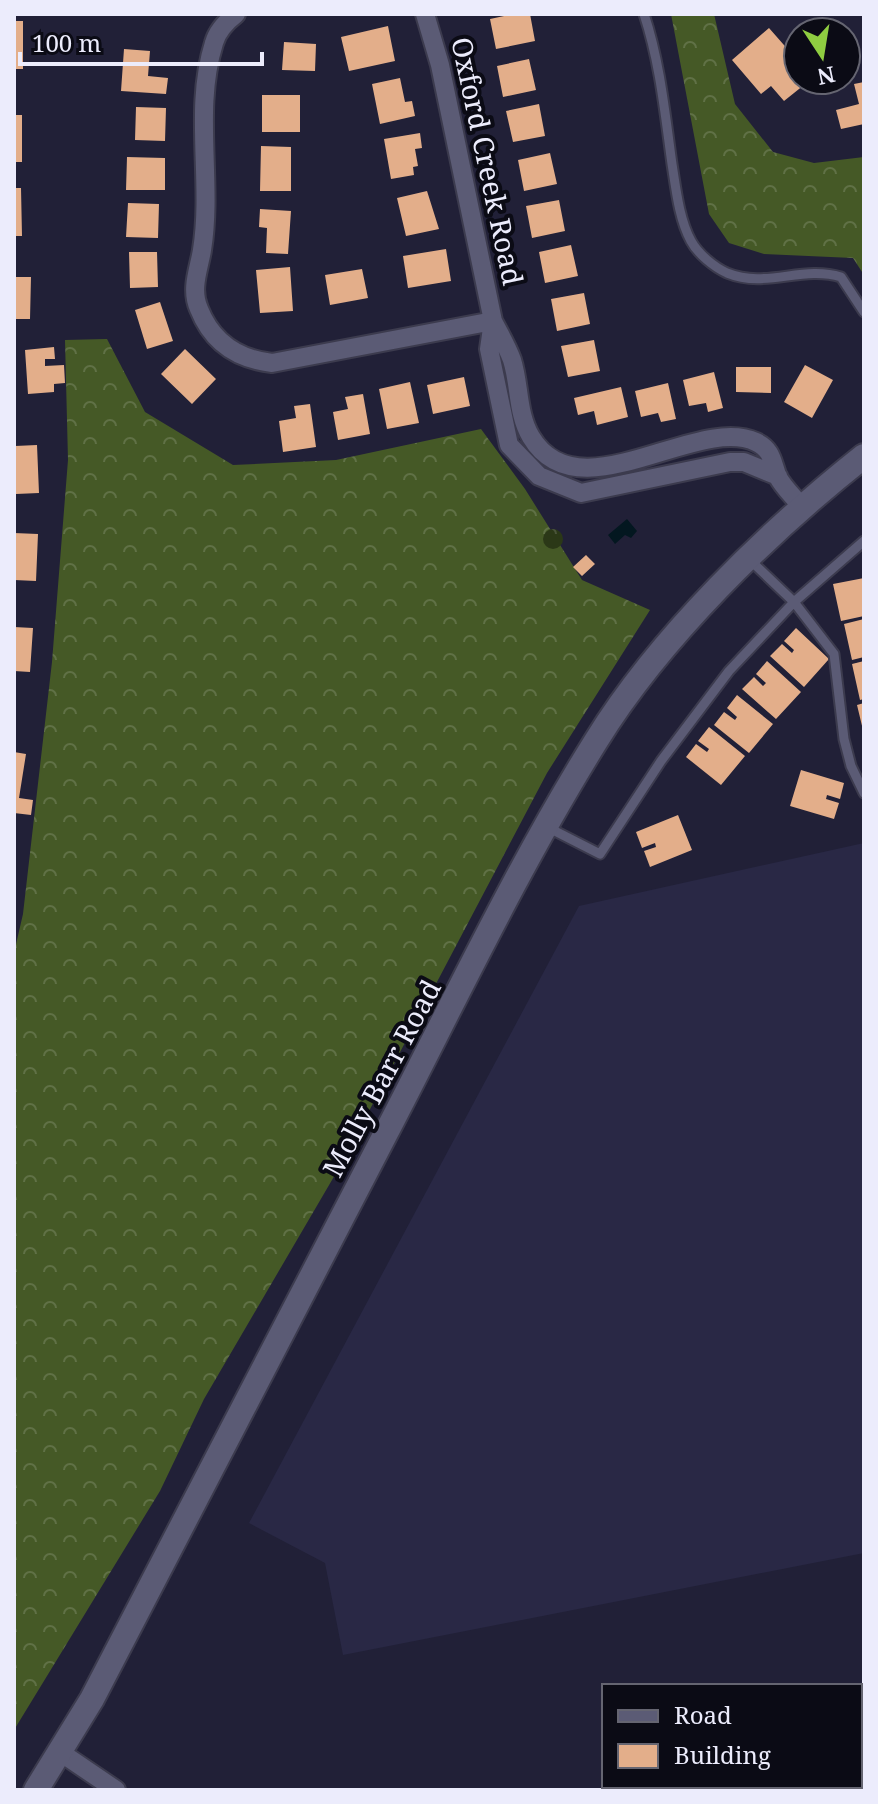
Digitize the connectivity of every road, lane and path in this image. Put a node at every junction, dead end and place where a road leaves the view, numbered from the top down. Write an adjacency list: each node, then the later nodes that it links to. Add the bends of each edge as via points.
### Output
1 (236, 14): 5 (street, Oxford Creek Road, via 215,39 205,119 202,249 195,285 197,306 214,339 254,361 272,363)
2 (425, 14): 5 (street, Oxford Creek Road)
3 (644, 14): 4 (lane, via 691,242 725,272 757,281 827,272 841,277)
4 (864, 312)
5 (493, 321): 7 (street, Oxford Creek Road, via 512,360 531,437 546,456); 9 (street, Oxford Creek Road, via 489,349 509,445 539,476 560,487)
6 (864, 456): 10 (main road, Molly Barr Road)
7 (590, 468): 8 (street, Oxford Creek Road, via 734,437 757,443 775,459); 9 (lane)
8 (778, 476): 9 (street, Oxford Creek Road, via 730,462); 10 (street, Oxford Creek Road)
9 (593, 492)
10 (801, 506): 12 (main road, Molly Barr Road)
11 (864, 541): 13 (lane)
12 (748, 557): 13 (lane); 15 (main road, Molly Barr Road, via 661,655 597,738)
13 (794, 602): 14 (lane, via 834,654 847,753); 15 (lane, via 721,682 600,854)
14 (864, 793)
15 (546, 827): 16 (main road, Molly Barr Road)
16 (60, 1752): 17 (main road, Molly Barr Road); 18 (street)
17 (36, 1790)
18 (116, 1790)

